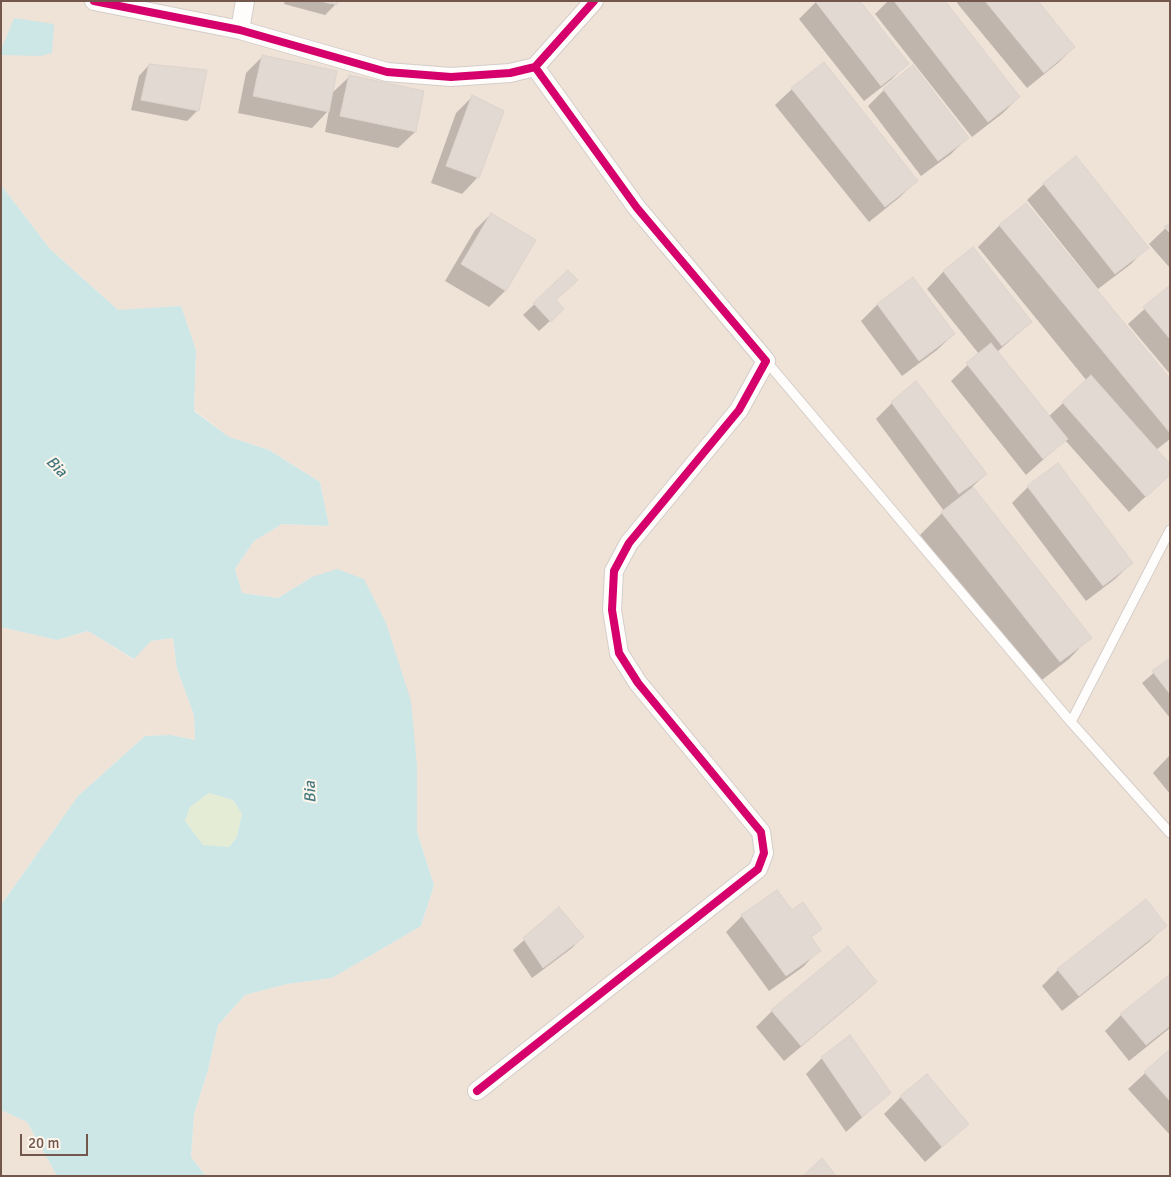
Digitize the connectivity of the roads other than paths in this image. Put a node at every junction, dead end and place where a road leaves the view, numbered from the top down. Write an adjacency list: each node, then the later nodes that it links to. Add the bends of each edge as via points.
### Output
1 (94, 1): 4 (street)
2 (246, 1): 4 (street)
3 (594, 1): 5 (street)
4 (240, 30): 5 (street, via 388,72 451,77 510,73)
5 (535, 67): 6 (street, via 637,208)
6 (766, 361): 8 (lane); 10 (street, via 739,410 629,543 614,571 612,610 619,654 638,684 762,832 764,853 758,869)
7 (1170, 530): 8 (lane)
8 (1071, 722): 9 (lane)
9 (1170, 833)
10 (477, 1091)

